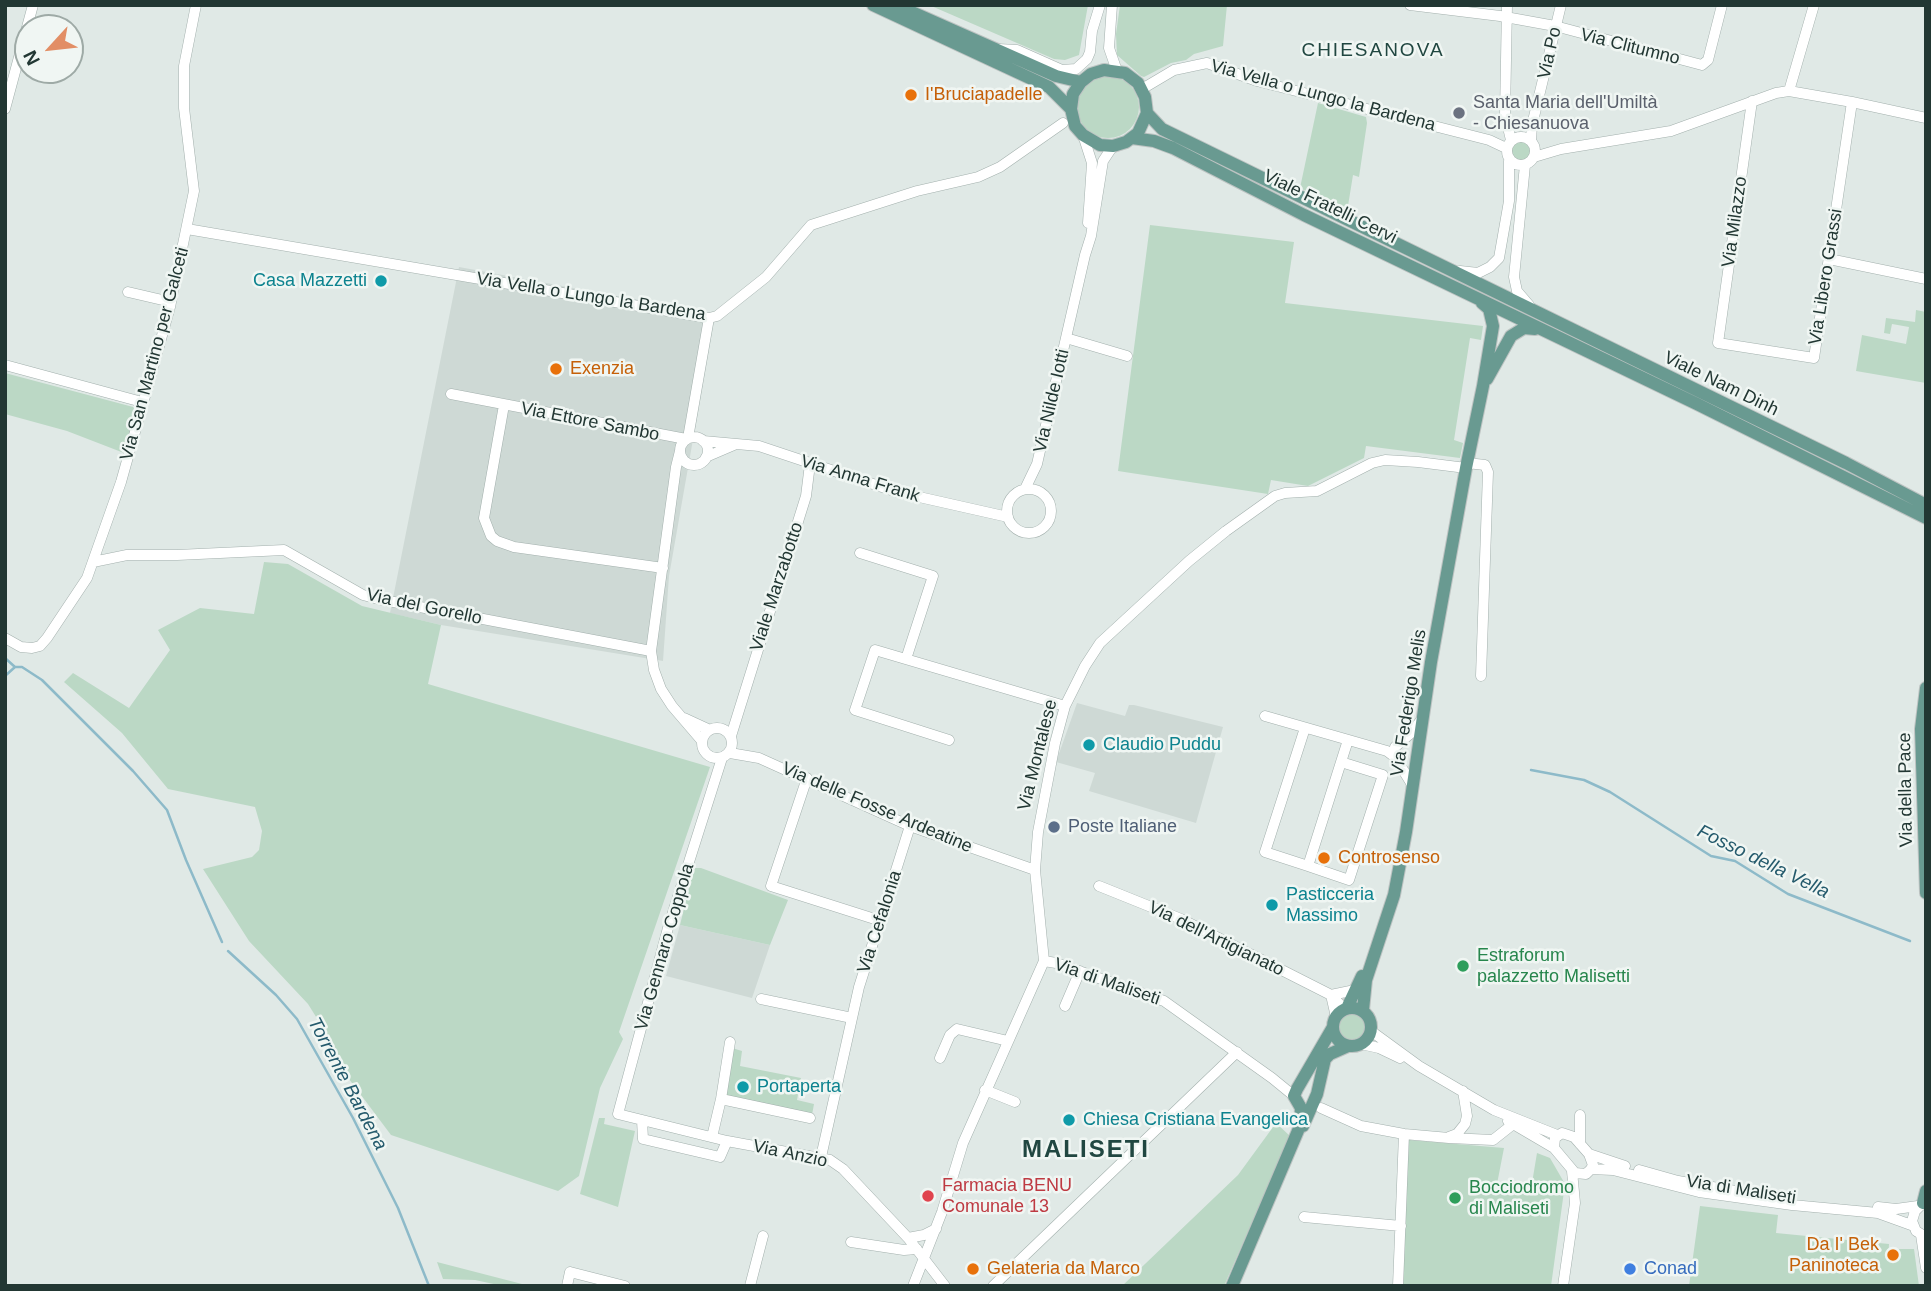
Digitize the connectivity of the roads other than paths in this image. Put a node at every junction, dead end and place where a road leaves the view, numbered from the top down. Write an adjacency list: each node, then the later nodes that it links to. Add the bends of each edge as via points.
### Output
1 (33, 5): 16 (street)
2 (196, 5): 36 (street, Via San Martino per Galceti, via 184,66 194,191)
3 (873, 5): 23 (main road, via 1049,88)
4 (896, 5): 14 (main road)
5 (1101, 5): 14 (street, via 1090,52 1076,69 1062,70 1017,50); 17 (street, via 1097,50)
6 (1112, 5): 15 (street, via 1109,48)
7 (1410, 5): 12 (street, Via Clitumno)
8 (1507, 5): 12 (street)
9 (1561, 5): 13 (street, Via Po)
10 (1722, 5): 13 (street, Via Clitumno, via 1708,60 1697,65)
11 (1814, 5): 19 (street)
12 (1506, 17): 13 (street, Via Clitumno); 30 (street)
13 (1555, 26): 29 (street, Via Po)
14 (997, 49): 17 (main road, via 1056,76)
15 (1117, 71): 17 (main road, via 1104,70); 18 (main road, via 1132,77)
16 (9, 76): 22 (street)
17 (1086, 78): 23 (main road, via 1073,94)
18 (1142, 89): 24 (main road); 30 (street, Via Vella o Lungo la Bardena, via 1174,70 1207,63 1257,81)
19 (1789, 91): 20 (street); 21 (street)
20 (1752, 101): 32 (street, via 1671,131); 50 (street, Via Milazzo)
21 (1852, 102): 25 (street); 38 (street, Via Libero Grassi)
22 (5, 109)
23 (1071, 109): 27 (main road)
24 (1147, 113): 28 (main road); 39 (main road, Viale Fratelli Cervi, via 1161,129)
25 (1926, 118)
26 (1063, 124): 47 (street, Via Vella o Lungo la Bardena, via 978,177 811,225 766,277)
27 (1083, 135): 31 (main road, via 1100,145); 37 (street, via 1092,163)
28 (1132, 138): 31 (main road); 42 (main road, Viale Fratelli Cervi, via 1173,148)
29 (1532, 142): 30 (street, via 1520,136); 32 (street); 33 (street)
30 (1509, 144): 34 (street)
31 (1113, 146): 37 (street, via 1103,161)
32 (1562, 149): 33 (street)
33 (1534, 157): 35 (street)
34 (1510, 161): 35 (street); 39 (street, via 1509,201 1499,258 1478,273)
35 (1525, 165): 46 (street, via 1514,281 1521,297)
36 (187, 229): 44 (street, Via San Martino per Galceti); 47 (street, Via Vella o Lungo la Bardena)
37 (1085, 255): 49 (street, Via Nilde Iotti)
38 (1829, 259): 40 (street); 50 (street, Via Libero Grassi, via 1814,358)
39 (1446, 268): 43 (main road, Viale Fratelli Cervi)
40 (1926, 279)
41 (128, 292): 44 (street)
42 (1474, 296): 45 (main road, Viale Fratelli Cervi); 53 (main road, via 1492,317)
43 (1500, 296): 46 (main road, Viale Nam Dinh)
44 (171, 302): 55 (street, Via San Martino per Galceti)
45 (1509, 314): 48 (main road, Viale Nam Dinh)
46 (1540, 315): 68 (main road, Viale Nam Dinh)
47 (709, 318): 57 (street)
48 (1546, 331): 53 (main road, via 1524,328 1511,336); 71 (main road, Viale Nam Dinh)
49 (1066, 338): 51 (street, Via Nilde Iotti); 62 (street, Via Nilde Iotti)
50 (1718, 343)
51 (1128, 356)
52 (5, 365): 55 (street)
53 (1483, 386): 63 (main road)
54 (450, 394): 56 (street, Via Ettore Sambo)
55 (142, 402): 73 (street, Via San Martino per Galceti)
56 (504, 405): 57 (street, Via Ettore Sambo); 74 (street, Via Ettore Sambo, via 484,518 491,536 514,547)
57 (688, 440): 58 (street, Via Anna Frank); 59 (street, via 707,448); 60 (street, via 683,459); 64 (street)
58 (735, 445): 59 (street); 61 (street, Via Anna Frank, via 759,446)
59 (706, 457): 60 (street)
60 (695, 464): 64 (street)
61 (810, 464): 69 (street, Via Anna Frank, via 939,503); 81 (street, Viale Marzabotto, via 806,496)
62 (1037, 464): 65 (street); 66 (street)
63 (1466, 466): 78 (street, via 1485,465 1488,472); 80 (street, Via Montalese, via 1385,460 1317,491 1275,496 1199,553 1113,629 1085,666); 84 (main road, Via Federigo Melis)
64 (674, 487): 74 (street)
65 (1026, 489): 66 (street); 67 (street)
66 (1040, 492): 70 (street, via 1051,510 1042,529 1022,532)
67 (1009, 502): 69 (street); 70 (street)
68 (1926, 505)
69 (986, 510): 70 (street, Via Anna Frank)
70 (1008, 517)
71 (1926, 518)
72 (860, 553): 77 (street, via 933,576)
73 (93, 562): 75 (street, Via San Martino per Galceti, via 40,646 21,648); 76 (street, Via del Gorello, via 127,555 284,550 363,595)
74 (663, 568): 76 (street)
75 (5, 638)
76 (650, 651): 82 (street, via 661,689)
77 (906, 659): 80 (street); 88 (street, via 875,650 855,710)
78 (1481, 676)
79 (1926, 688): 102 (main road, Via della Pace, via 1921,729)
80 (1065, 706): 100 (street, Via Montalese, via 1038,832)
81 (738, 710): 86 (street); 87 (street, Viale Marzabotto)
82 (681, 716): 86 (street); 90 (street)
83 (1265, 716): 85 (street)
84 (1424, 716): 91 (street); 93 (main road, Via Federigo Melis)
85 (1305, 728): 89 (street); 99 (street, via 1265,852)
86 (712, 729): 87 (street, via 722,729); 90 (street)
87 (732, 738): 92 (street); 94 (street, Via delle Fosse Ardeatine)
88 (949, 740)
89 (1348, 740): 91 (street); 95 (street)
90 (702, 741): 92 (street, via 705,753)
91 (1392, 752): 93 (street); 97 (street)
92 (721, 756): 94 (street, Via delle Fosse Ardeatine); 129 (street, Via Gennaro Coppola)
93 (1418, 756): 97 (main road, Via Federigo Melis)
94 (759, 758): 96 (street, Via delle Fosse Ardeatine)
95 (1341, 762): 99 (street); 99 (street, via 1382,775 1374,802 1349,880)
96 (807, 778): 98 (street, Via delle Fosse Ardeatine); 103 (street, via 771,886)
97 (1413, 788): 104 (main road, Via Federigo Melis, via 1394,895)
98 (909, 826): 100 (street, Via delle Fosse Ardeatine); 103 (street, Via Cefalonia)
99 (1308, 866)
100 (1035, 870): 105 (street, Via Montalese)
101 (1099, 886): 108 (street, Via dell'Artigianato, via 1181,919)
102 (1926, 893)
103 (881, 920): 113 (street, Via Cefalonia)
104 (1379, 941): 107 (main road, Via Federigo Melis); 111 (main road, Via Federigo Melis, via 1366,980)
105 (1044, 961): 106 (street, Via di Maliseti); 115 (street, Via Montalese)
106 (1080, 971): 110 (street); 119 (street, Via di Maliseti, via 1164,1000)
107 (1355, 990): 108 (street); 112 (main road, Via Federigo Melis)
108 (1331, 995): 112 (street, Via dell'Artigianato)
109 (761, 999): 113 (street)
110 (1065, 1006)
111 (1363, 1010): 112 (main road); 114 (main road, Via Federigo Melis)
112 (1340, 1015): 118 (main road, via 1337,1039); 124 (main road, Via Federigo Melis)
113 (852, 1017): 142 (street, Via Cefalonia)
114 (1371, 1031): 117 (main road); 121 (street, Via di Maliseti)
115 (1008, 1041): 120 (street, via 957,1029); 122 (street, Via Montalese)
116 (730, 1042): 125 (street)
117 (1361, 1044): 118 (main road); 121 (street, Via di Maliseti)
118 (1348, 1046): 127 (main road, Via Federigo Melis, via 1325,1059)
119 (1237, 1052): 124 (street, Via di Maliseti); 163 (street)
120 (940, 1058)
121 (1419, 1066): 123 (street, Via di Maliseti)
122 (985, 1090): 126 (street); 150 (street, Via Montalese)
123 (1463, 1091): 128 (street, Via di Maliseti); 136 (street, via 1465,1124)
124 (1296, 1096): 127 (main road, via 1306,1105); 138 (main road, Via Federigo Melis, via 1302,1116)
125 (720, 1099): 130 (street); 135 (street)
126 (1015, 1102)
127 (1317, 1104): 133 (street, via 1361,1126); 138 (main road, Via Federigo Melis)
128 (1494, 1110): 132 (street, Via di Maliseti); 134 (street, Via di Maliseti)
129 (618, 1114): 131 (street, Via Anzio)
130 (810, 1118)
131 (642, 1120): 135 (street, Via Anzio); 137 (street, via 643,1139 720,1157)
132 (1512, 1125): 136 (street, via 1493,1140); 140 (street, Via di Maliseti)
133 (1404, 1133): 136 (street); 149 (street)
134 (1562, 1134): 139 (street, Via di Maliseti); 139 (street, via 1580,1115); 140 (street)
135 (712, 1137): 137 (street, Via Anzio)
136 (1449, 1138)
137 (727, 1141): 142 (street, Via Anzio)
138 (1295, 1142): 164 (main road, Via Federigo Melis)
139 (1580, 1144): 141 (street, Via di Maliseti)
140 (1553, 1148): 143 (street, Via di Maliseti)
141 (1589, 1154): 144 (street, via 1593,1165); 147 (street, Via di Maliseti, via 1678,1181)
142 (821, 1157): 153 (street, Via Anzio, via 843,1169)
143 (1572, 1171): 144 (street, Via di Maliseti); 146 (street)
144 (1589, 1172): 146 (street); 147 (street, Via di Maliseti, via 1619,1171 1699,1192 1792,1205)
145 (1923, 1201): 147 (street); 151 (street, via 1913,1216)
146 (1575, 1203): 166 (street)
147 (1896, 1214): 151 (street)
148 (1304, 1217): 149 (street)
149 (1401, 1226): 165 (street)
150 (936, 1229): 153 (street); 156 (street, Via Montalese)
151 (1920, 1233): 157 (street)
152 (763, 1236): 160 (street)
153 (908, 1238): 155 (street, Via Anzio)
154 (851, 1242): 155 (street)
155 (917, 1250): 156 (street, Via Anzio)
156 (925, 1260): 161 (street, Via Montalese); 162 (street, Via Anzio)
157 (1926, 1268)
158 (567, 1286): 159 (street, via 570,1272)
159 (625, 1286)
160 (750, 1286)
161 (913, 1286)
162 (945, 1286)
163 (993, 1286)
164 (1232, 1286)
165 (1398, 1286)
166 (1563, 1286)

